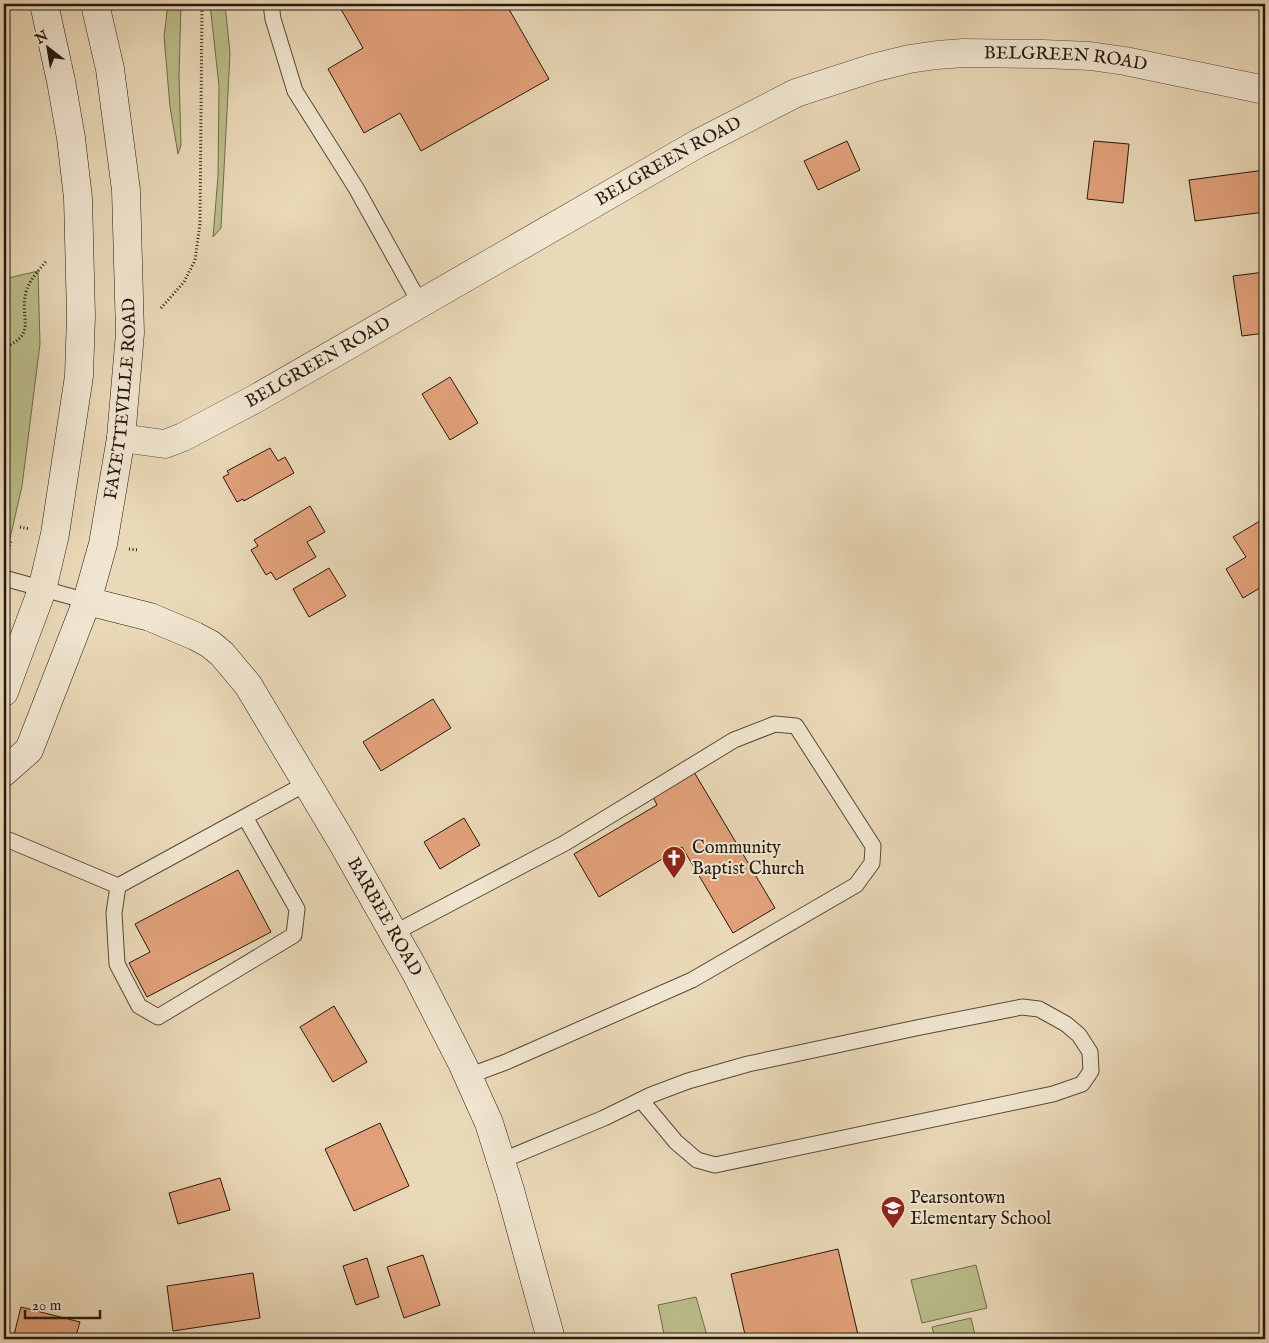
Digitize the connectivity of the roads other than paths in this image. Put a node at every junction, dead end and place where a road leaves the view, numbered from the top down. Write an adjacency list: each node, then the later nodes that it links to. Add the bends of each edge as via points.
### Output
1 (44, 4): 8 (street, via 71,138 78,198 80,316 79,376 71,434 55,534)
2 (95, 4): 6 (street, FAYETTEVILLE ROAD, via 110,69 126,190 130,333)
3 (271, 4): 5 (lane, via 295,91 356,188)
4 (1265, 90): 5 (street, BELGREEN ROAD, via 1090,56 964,53 909,59 796,93 771,105)
5 (420, 303): 6 (street, BELGREEN ROAD, via 183,437 165,444)
6 (121, 438): 9 (street, FAYETTEVILLE ROAD, via 103,544)
7 (4, 578): 8 (lane)
8 (42, 590): 9 (lane); 10 (street)
9 (87, 601): 11 (street, FAYETTEVILLE ROAD, via 29,750); 12 (street, BARBEE ROAD, via 150,617 210,644 248,685)
10 (4, 692)
11 (4, 772)
12 (307, 783): 13 (lane); 16 (street, BARBEE ROAD)
13 (245, 817): 15 (lane); 15 (lane, via 298,909 294,935 158,1017 138,1006 117,964 114,913)
14 (4, 838): 15 (lane)
15 (118, 886)
16 (394, 933): 17 (street, BARBEE ROAD); 17 (lane, via 565,843 734,740 775,724 796,726 873,846 872,863 856,885 692,980)
17 (468, 1076): 19 (street, BARBEE ROAD)
18 (641, 1100): 18 (lane, via 688,1081 748,1064 1022,1007 1039,1009 1066,1024 1079,1035 1090,1052 1091,1071 1082,1084 1053,1094 715,1165 697,1160 676,1142); 19 (lane)
19 (501, 1161): 20 (street, BARBEE ROAD)
20 (550, 1339)

